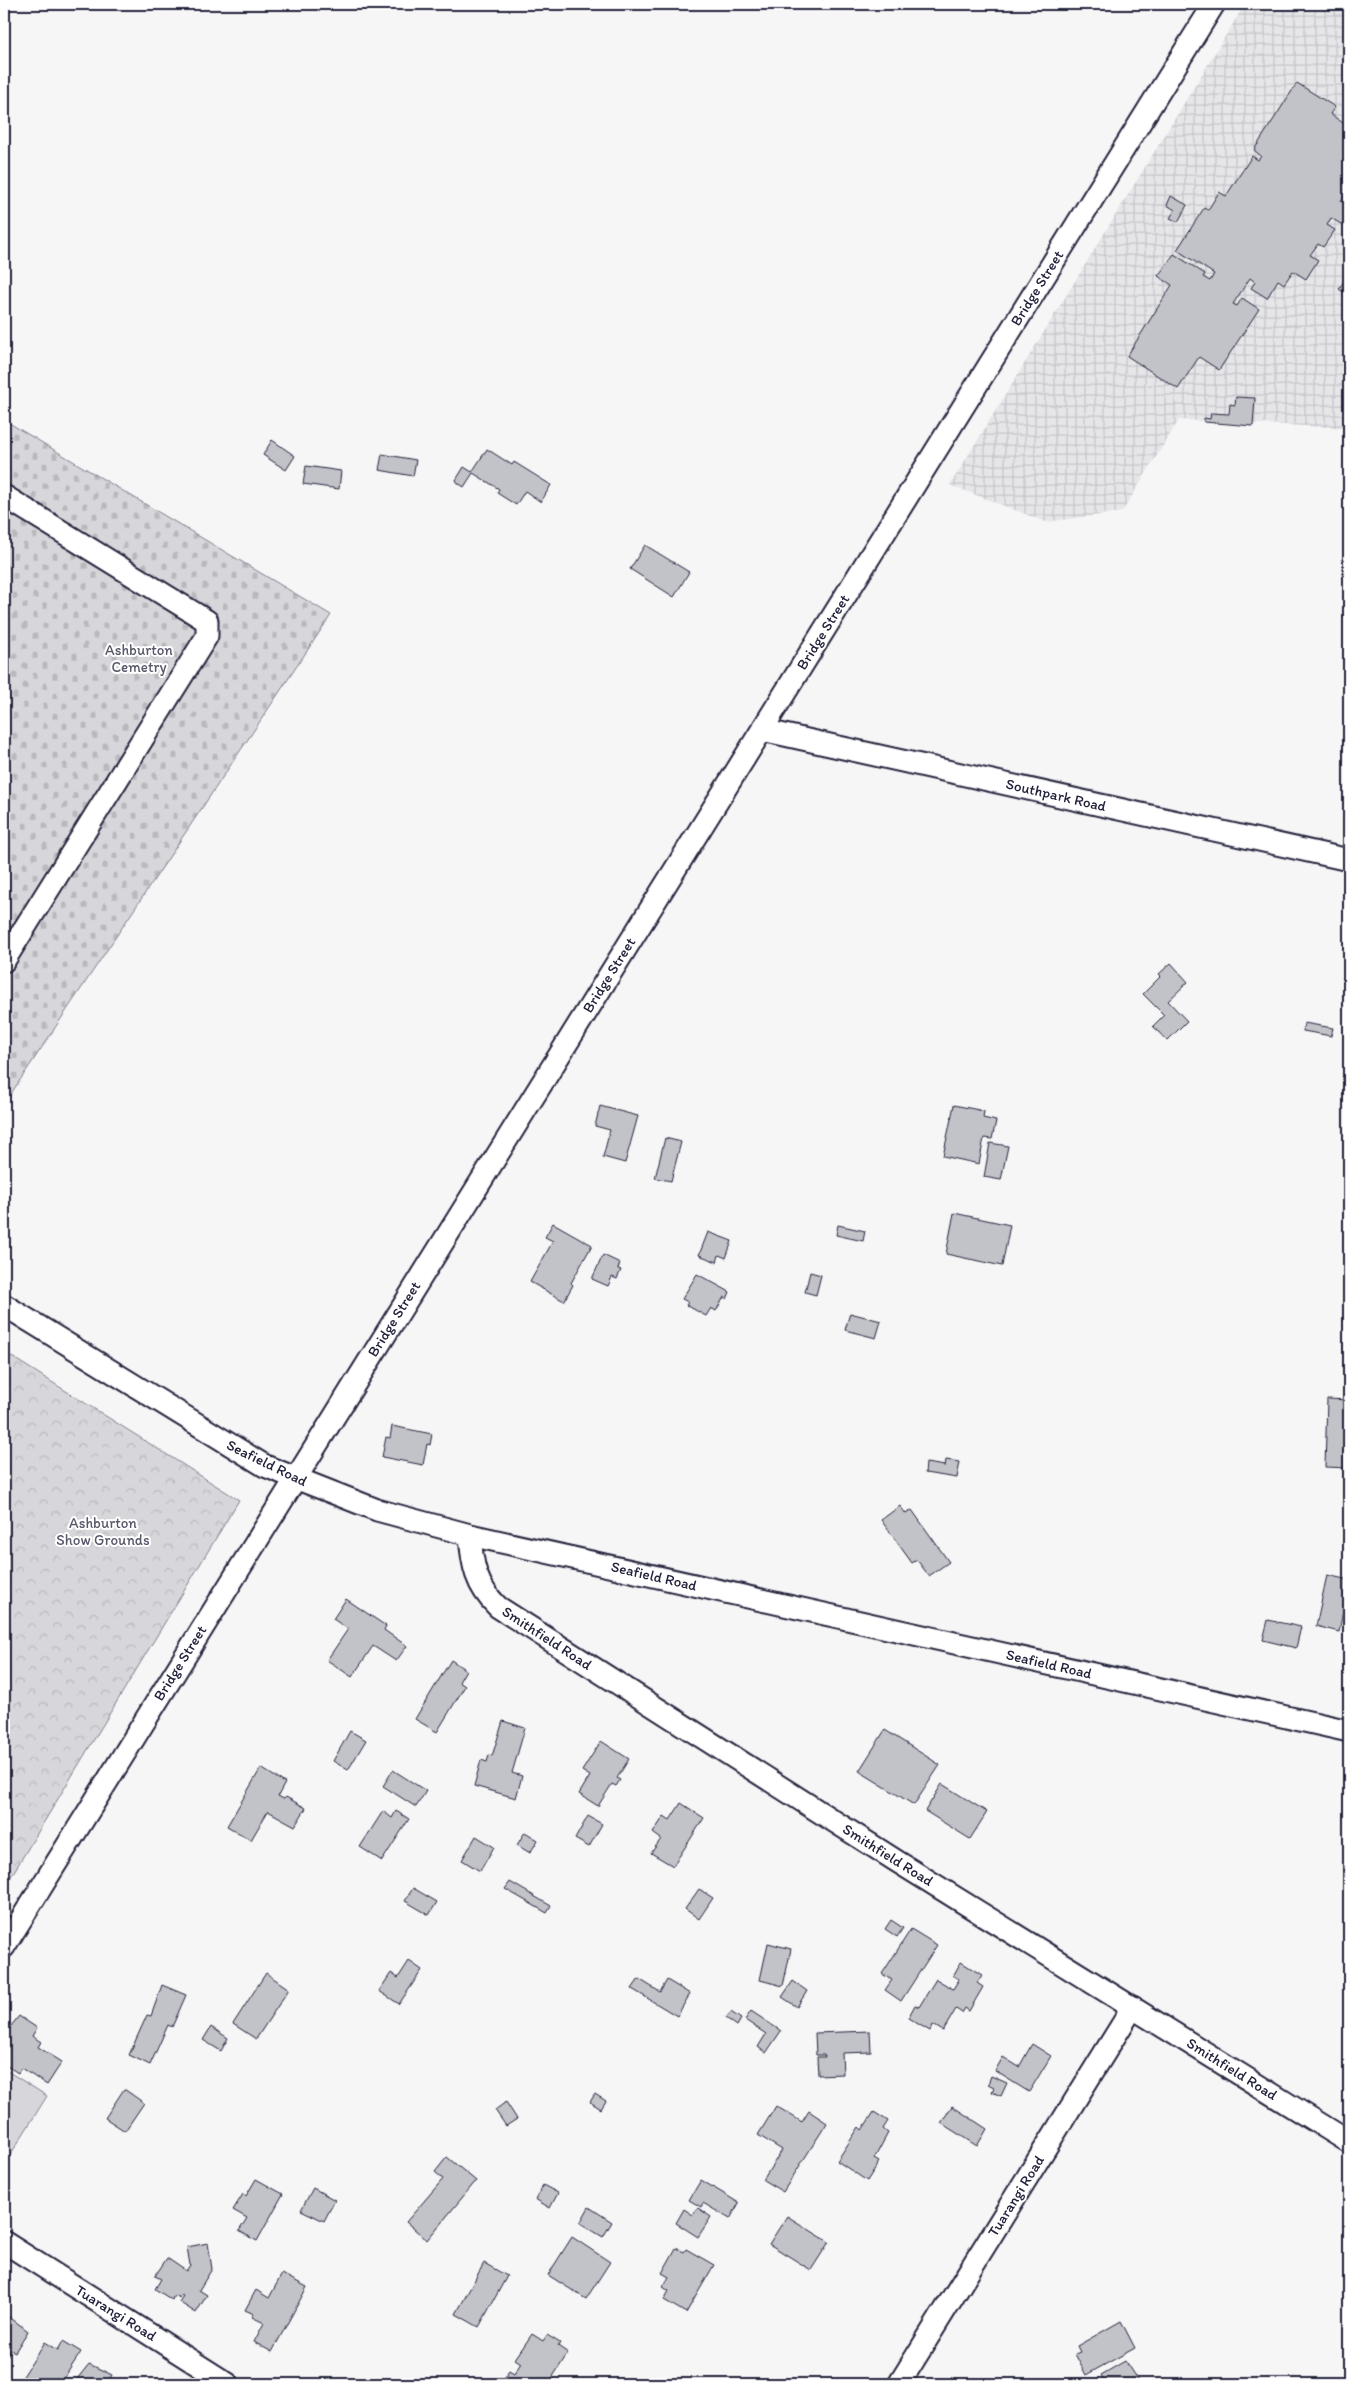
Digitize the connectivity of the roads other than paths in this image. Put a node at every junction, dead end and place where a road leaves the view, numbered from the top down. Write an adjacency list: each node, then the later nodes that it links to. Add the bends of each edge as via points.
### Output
1 (1214, 4): 3 (street, Bridge Street)
2 (4, 496): 5 (street, via 207,621 207,636)
3 (762, 730): 4 (street, Southpark Road); 7 (street, Bridge Street)
4 (1349, 860)
5 (4, 961)
6 (4, 1305): 7 (street, Seafield Road, via 240,1452)
7 (294, 1479): 8 (street, Seafield Road, via 377,1510); 10 (street, Bridge Street)
8 (470, 1535): 9 (street, Seafield Road); 11 (street, Smithfield Road, via 473,1569 485,1595 498,1607 898,1862)
9 (1349, 1731)
10 (4, 1947)
11 (1133, 2007): 12 (street, Smithfield Road); 15 (street, Tuarangi Road)
12 (1349, 2142)
13 (4, 2242): 14 (street, Tuarangi Road)
14 (228, 2384)
15 (899, 2384)

